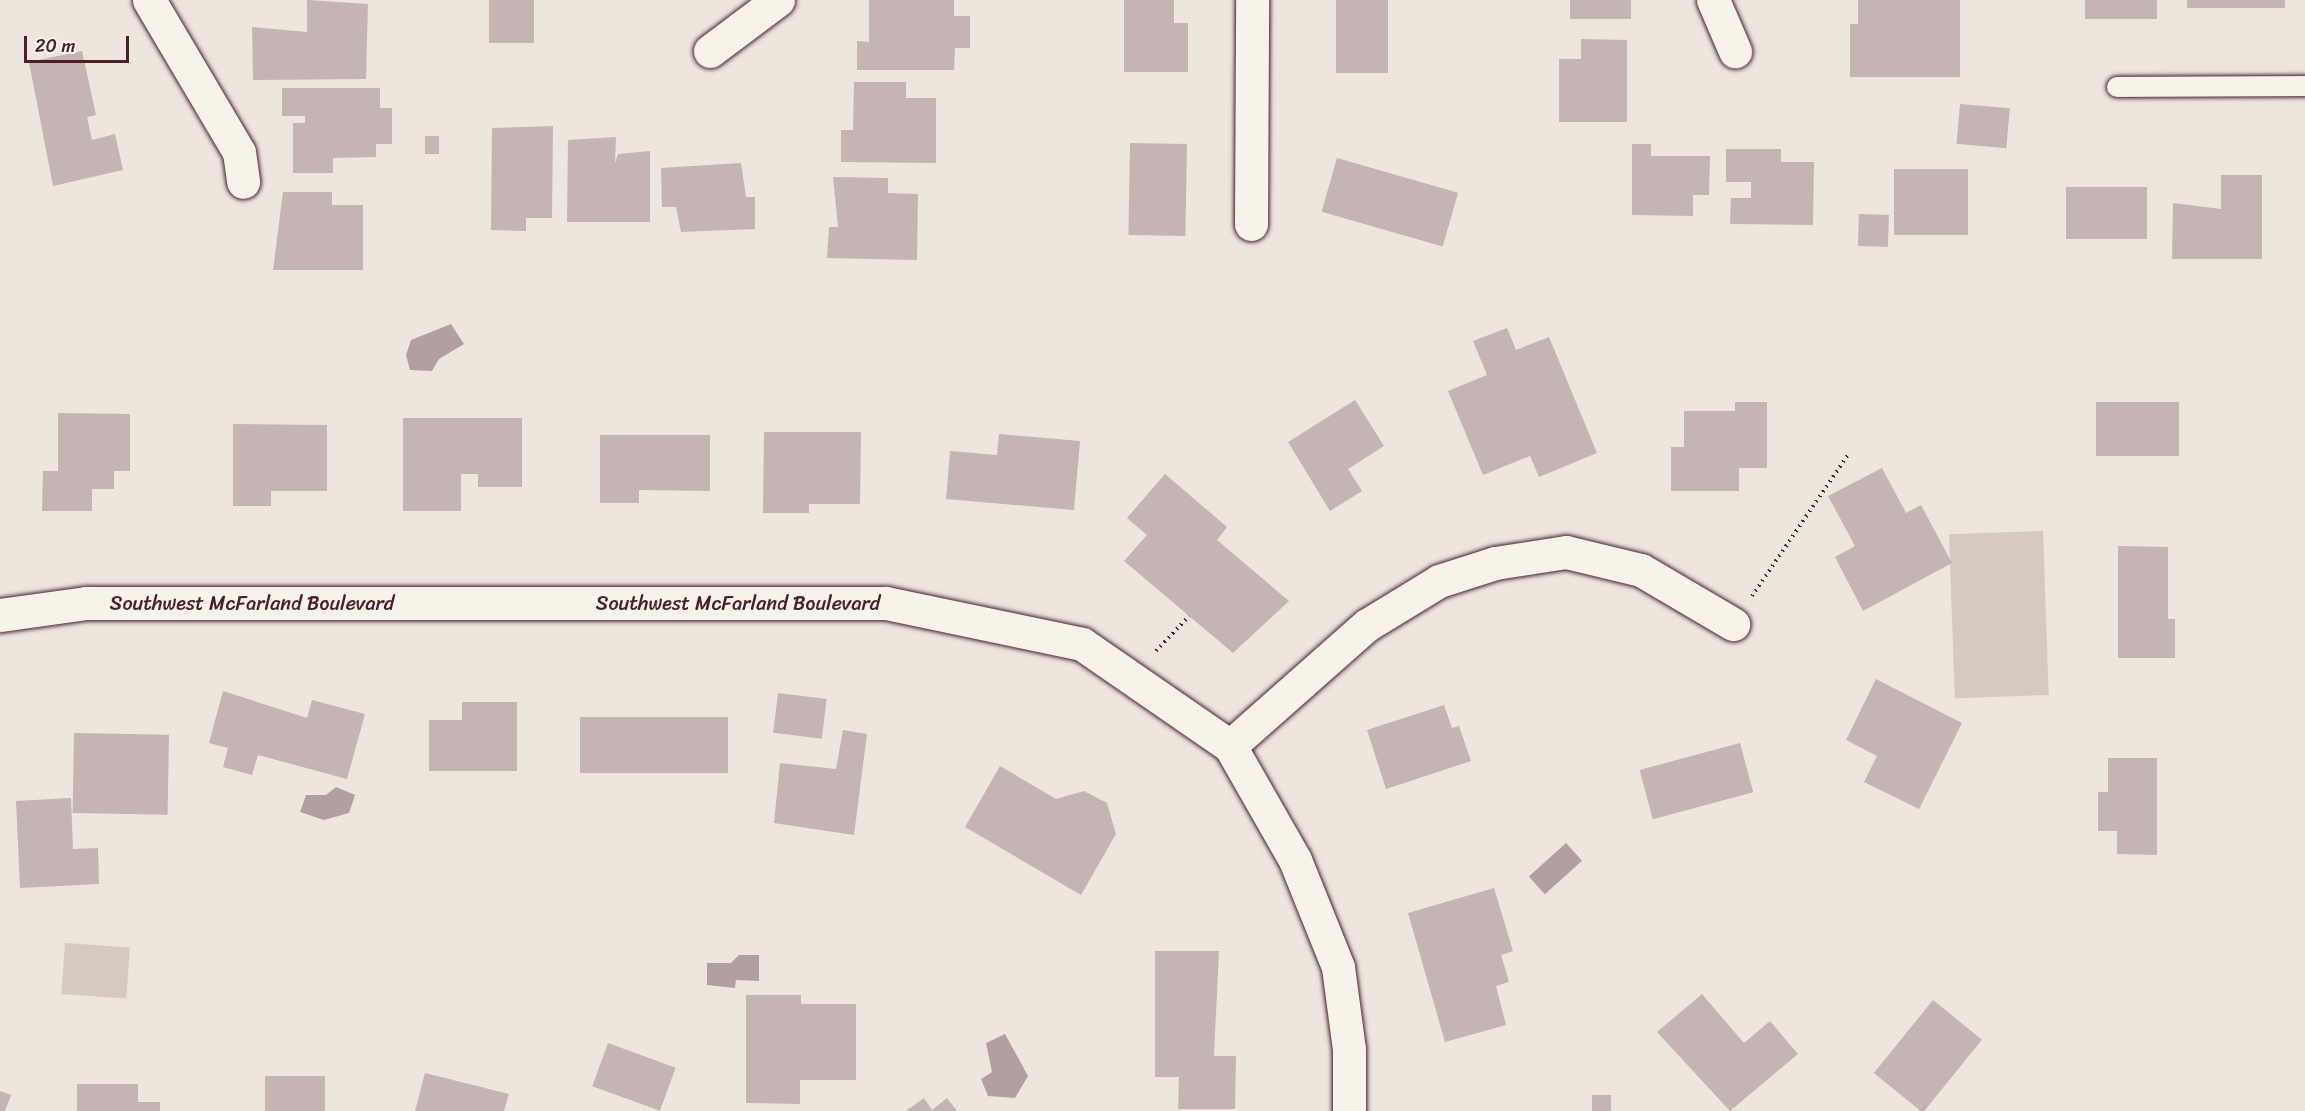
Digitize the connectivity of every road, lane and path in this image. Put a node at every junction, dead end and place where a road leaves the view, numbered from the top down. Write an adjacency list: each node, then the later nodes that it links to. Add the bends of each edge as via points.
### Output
1 (149, 0): 9 (street, via 239,152)
2 (778, 0): 5 (street)
3 (1252, 0): 10 (street)
4 (1713, 0): 6 (street)
5 (710, 51)
6 (1735, 51)
7 (2305, 86): 8 (lane)
8 (2117, 87)
9 (243, 182)
10 (1251, 224)
11 (1848, 455): 14 (path)
12 (0, 615): 16 (street, Southwest McFarland Boulevard, via 86,603 886,603 1082,644)
13 (1189, 616): 15 (path)
14 (1733, 624): 16 (street, via 1641,570 1566,552 1495,563 1439,581 1367,625)
15 (1156, 651)
16 (1230, 746): 17 (street, Southwest McFarland Boulevard, via 1294,860 1338,967 1349,1049)
17 (1349, 1111)

